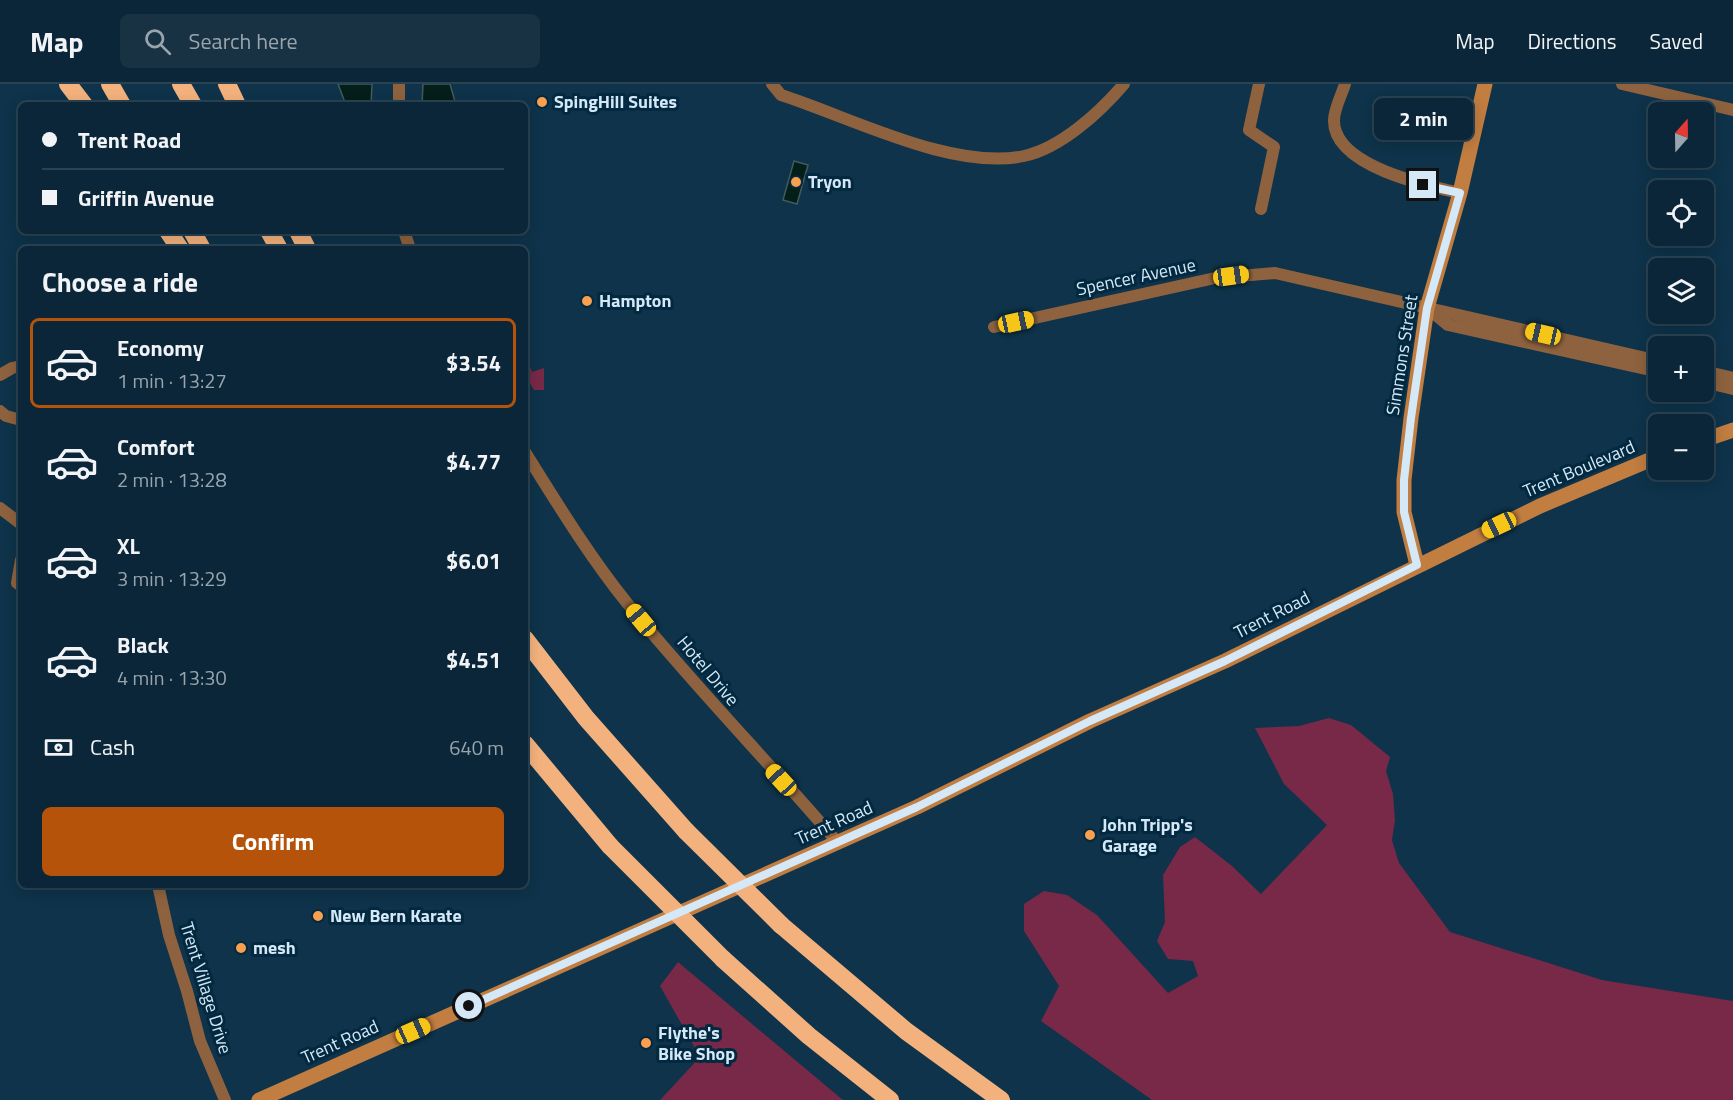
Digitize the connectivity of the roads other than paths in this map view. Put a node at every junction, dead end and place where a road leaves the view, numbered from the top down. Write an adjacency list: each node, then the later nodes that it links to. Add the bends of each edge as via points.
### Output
1 (68, 84): 12 (highway)
2 (111, 84): 13 (highway)
3 (181, 84): 14 (highway)
4 (227, 84): 15 (highway)
5 (399, 84): 16 (street)
6 (772, 84): 7 (street, via 781,95 926,146 1003,158 1026,156 1069,135)
7 (1124, 84)
8 (1259, 84): 19 (street, via 1249,130 1274,147)
9 (1345, 84): 18 (street, via 1334,120 1341,140 1362,160 1405,181)
10 (1485, 84): 18 (street, Simmons Street)
11 (1622, 84): 17 (street)
12 (82, 102)
13 (120, 102)
14 (191, 102)
15 (236, 102)
16 (399, 102)
17 (1733, 110)
18 (1460, 193): 20 (street, Simmons Street)
19 (1261, 209)
20 (1427, 308): 21 (street, Spencer Avenue, via 1275,273 1246,274); 22 (street, Spencer Avenue); 24 (street, Spencer Avenue, via 1448,325); 38 (street, Simmons Street, via 1404,480 1404,512)
21 (994, 327)
22 (1648, 358)
23 (18, 367): 26 (street)
24 (1648, 370)
25 (1714, 373): 27 (street)
26 (0, 375)
27 (1733, 378)
28 (1714, 384): 29 (street)
29 (1733, 389)
30 (2, 418): 31 (street)
31 (18, 420)
32 (1733, 430): 33 (street)
33 (1714, 437)
34 (528, 457): 41 (street, Hotel Drive, via 626,601 718,711)
35 (1648, 461): 38 (street, Trent Boulevard, via 1540,506)
36 (0, 508): 37 (street)
37 (18, 522)
38 (1417, 565): 41 (street, Trent Road, via 1225,661 1090,721)
39 (528, 643): 46 (highway, bridge, via 586,718 686,831 781,925 906,1031)
40 (528, 748): 45 (highway, bridge, via 610,846 723,959 801,1029)
41 (838, 843): 44 (street, Trent Road)
42 (159, 888): 43 (street, Trent Village Drive, via 200,1041)
43 (225, 1100)
44 (259, 1100)
45 (890, 1100)
46 (1001, 1100)

